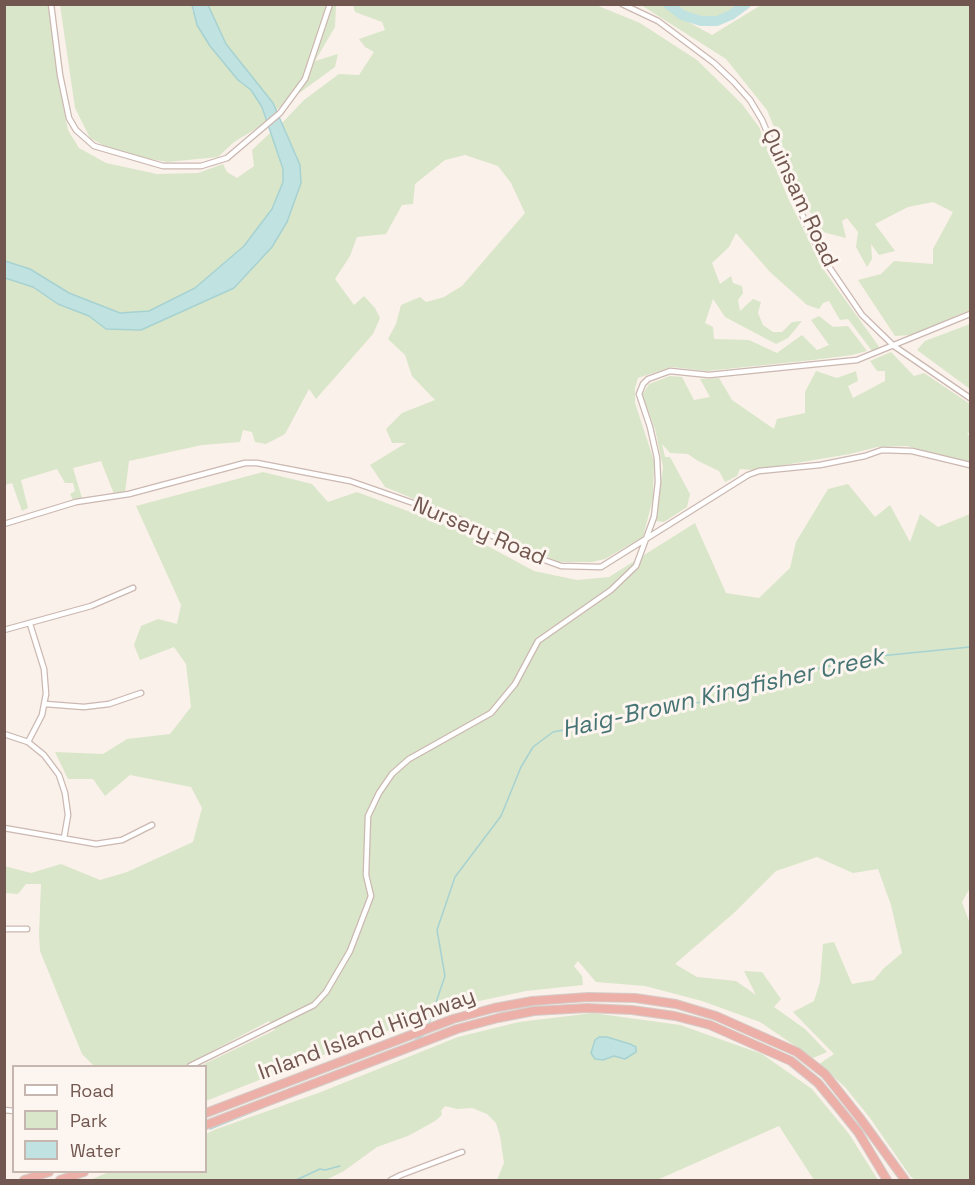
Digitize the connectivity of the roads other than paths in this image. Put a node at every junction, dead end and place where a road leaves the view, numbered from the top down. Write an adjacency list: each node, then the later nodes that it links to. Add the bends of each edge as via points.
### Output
1 (51, 4): 2 (street, via 60,75 75,130 94,146 163,166 201,166 227,158 280,113 305,79)
2 (330, 4)
3 (622, 4): 5 (street, Quinsam Road, via 658,21 705,56 750,100 823,258 862,315)
4 (970, 314): 5 (street)
5 (894, 346): 6 (street, Quinsam Road); 9 (street, via 857,360 709,375 670,371 648,379 639,394 655,447 658,482)
6 (970, 398)
7 (970, 465): 9 (street, Nursery Road, via 912,451 882,450 820,465 759,471)
8 (4, 524): 9 (street, Nursery Road, via 76,502 129,494 257,463 350,481 459,519 561,566 601,567)
9 (647, 538): 22 (street, via 636,566 611,590 538,641 515,684 491,713 409,759 392,774 368,816 366,875 371,896 350,951 326,992 314,1005)
10 (133, 588): 11 (street, via 91,606)
11 (30, 624): 12 (street); 14 (street, via 44,669)
12 (4, 630)
13 (141, 693): 14 (street, via 109,704 84,707)
14 (45, 704): 16 (street)
15 (4, 734): 16 (street)
16 (28, 742): 19 (street, via 44,754 66,793)
17 (152, 825): 19 (street, via 109,843)
18 (4, 828): 19 (street)
19 (64, 838)
20 (4, 929): 21 (street)
21 (27, 929)
22 (192, 1065)
23 (207, 1113): 32 (highway, Inland Island Highway, via 494,1008 532,1001 635,998 676,1004 716,1016 797,1052 825,1074)
24 (207, 1125): 31 (highway, Inland Island Highway, via 457,1029 534,1011 632,1010 710,1025 791,1061 818,1083 858,1132)
25 (462, 1152): 30 (street)
26 (46, 1173): 28 (highway)
27 (81, 1173): 29 (highway)
28 (24, 1180)
29 (60, 1180)
30 (392, 1180)
31 (887, 1180)
32 (904, 1180)

